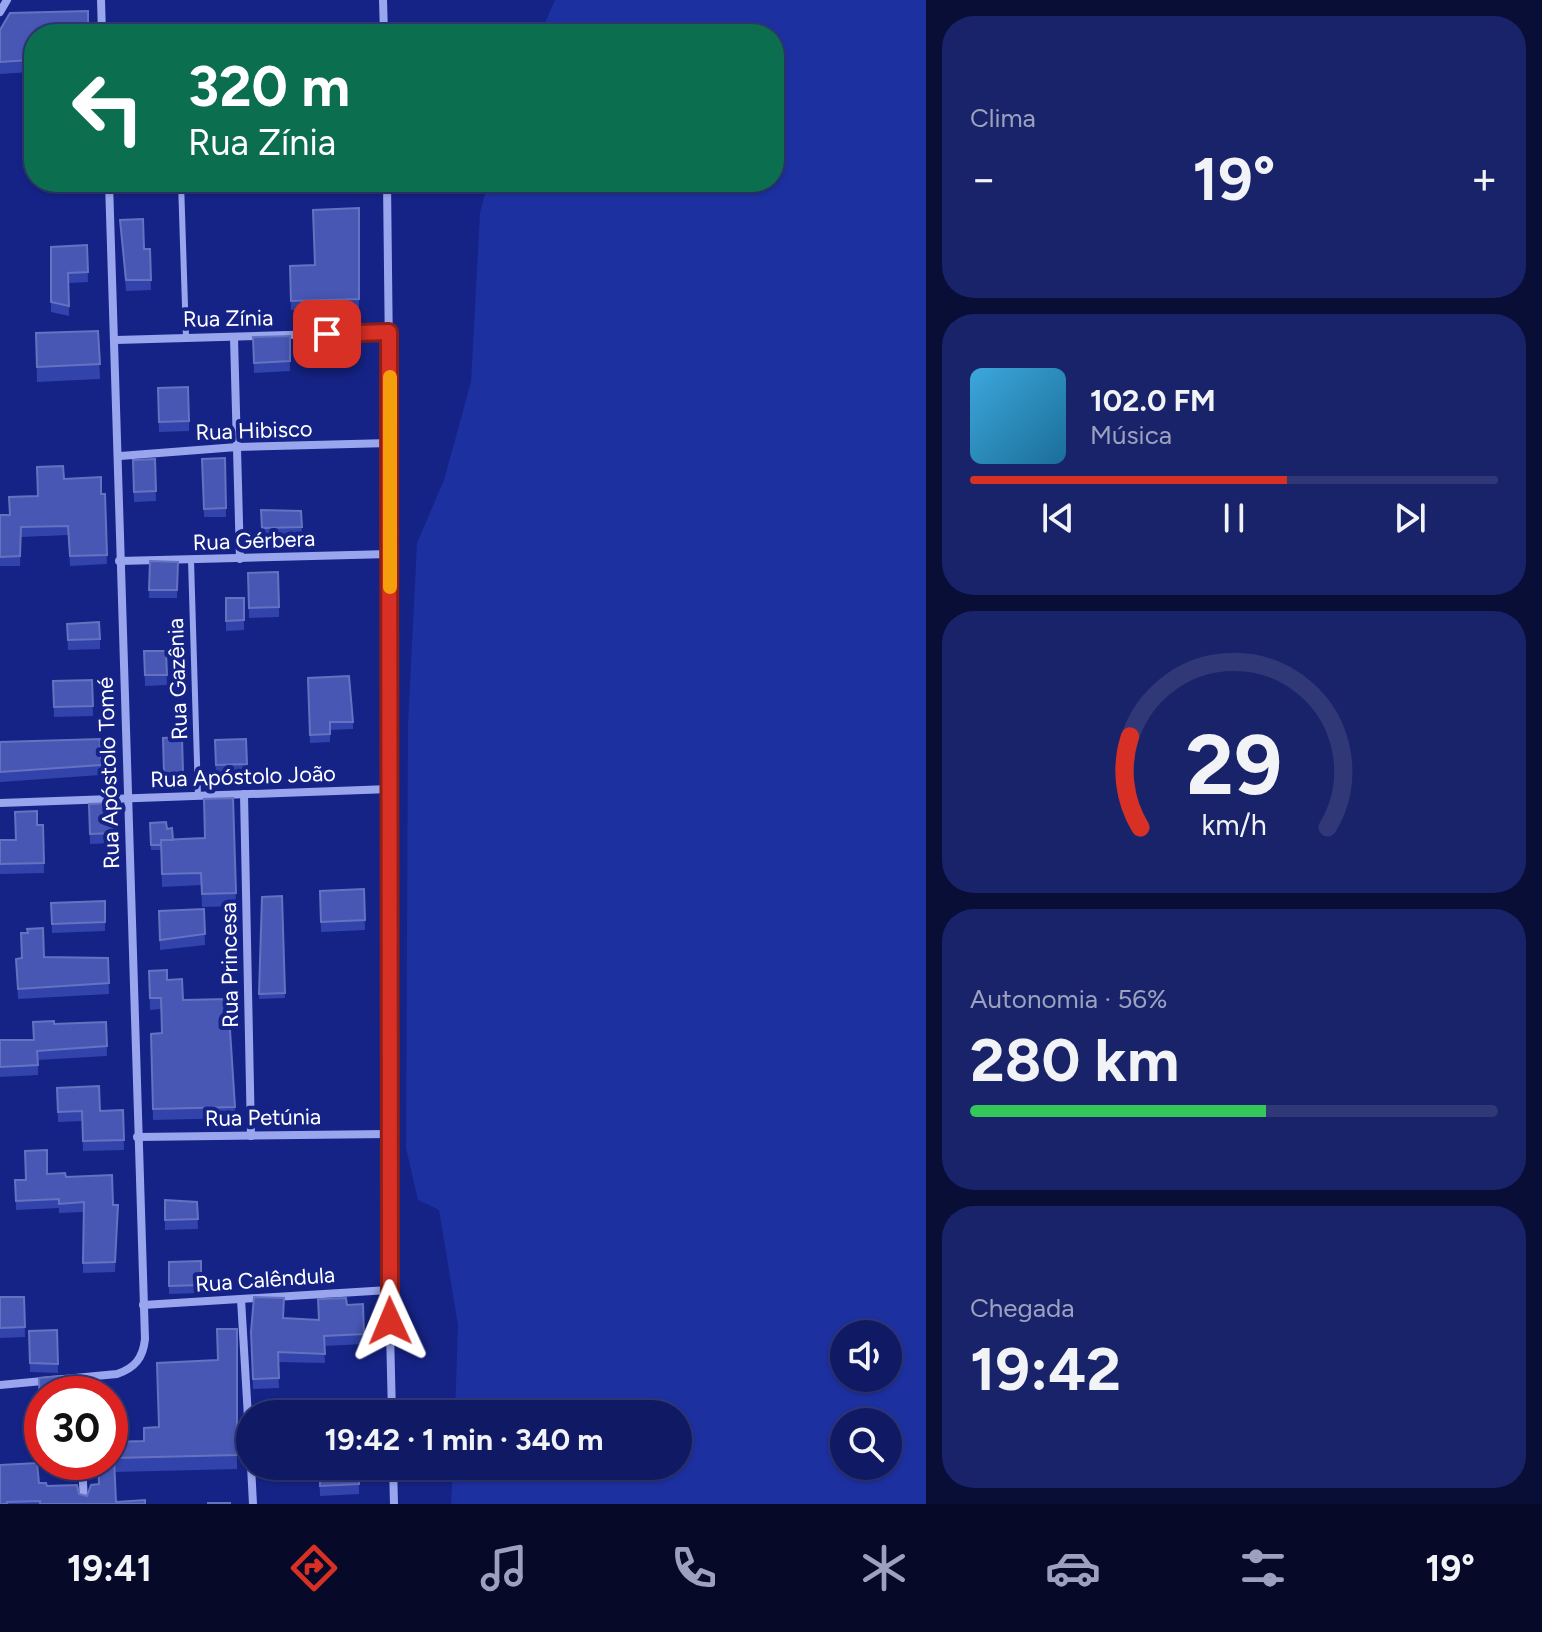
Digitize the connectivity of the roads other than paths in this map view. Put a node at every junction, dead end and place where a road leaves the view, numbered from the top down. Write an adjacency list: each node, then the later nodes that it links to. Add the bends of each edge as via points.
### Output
1 (7, 0): 4 (street)
2 (101, 0): 5 (street)
3 (383, 0): 6 (street)
4 (0, 12)
5 (102, 24)
6 (384, 24)
7 (109, 192): 13 (street, Rua Apóstolo Tomé)
8 (181, 192): 11 (lane)
9 (387, 192): 10 (street)
10 (389, 332): 12 (street, Rua Zínia); 14 (street)
11 (186, 337): 12 (street, Rua Zínia); 13 (street, Rua Zínia)
12 (234, 338): 15 (street)
13 (116, 340): 16 (street, Rua Apóstolo Tomé)
14 (390, 443): 15 (street, Rua Hibisco); 17 (street)
15 (237, 447): 16 (street, Rua Hibisco); 18 (street)
16 (120, 456): 20 (street, Rua Apóstolo Tomé)
17 (390, 554): 18 (street, Rua Gérbera); 21 (street)
18 (240, 559): 19 (street, Rua Gérbera)
19 (191, 560): 20 (street, Rua Gérbera); 23 (lane, Rua Gazênia)
20 (119, 561): 24 (street, Rua Apóstolo Tomé)
21 (390, 789): 22 (street, Rua Apóstolo João); 26 (street)
22 (244, 794): 23 (street, Rua Apóstolo João); 27 (street, Rua Princesa)
23 (198, 796): 24 (street, Rua Apóstolo João)
24 (126, 799): 25 (street, Rua Apóstolo João); 28 (street, Rua Apóstolo Tomé)
25 (0, 803)
26 (389, 1134): 27 (street, Rua Petúnia); 29 (street)
27 (251, 1136): 28 (street, Rua Petúnia)
28 (137, 1137): 31 (street, Rua Apóstolo Tomé)
29 (389, 1290): 30 (street, Rua Calêndula); 36 (street)
30 (241, 1299): 31 (street, Rua Calêndula); 35 (street)
31 (143, 1305): 32 (street, Rua Apóstolo Tomé, via 145,1339 137,1361 131,1369)
32 (104, 1376)
33 (24, 1383): 34 (street)
34 (0, 1385)
35 (247, 1400)
36 (392, 1400)
37 (83, 1480): 40 (street)
38 (252, 1480): 41 (street)
39 (393, 1480): 42 (street)
40 (84, 1504)
41 (253, 1504)
42 (394, 1504)

